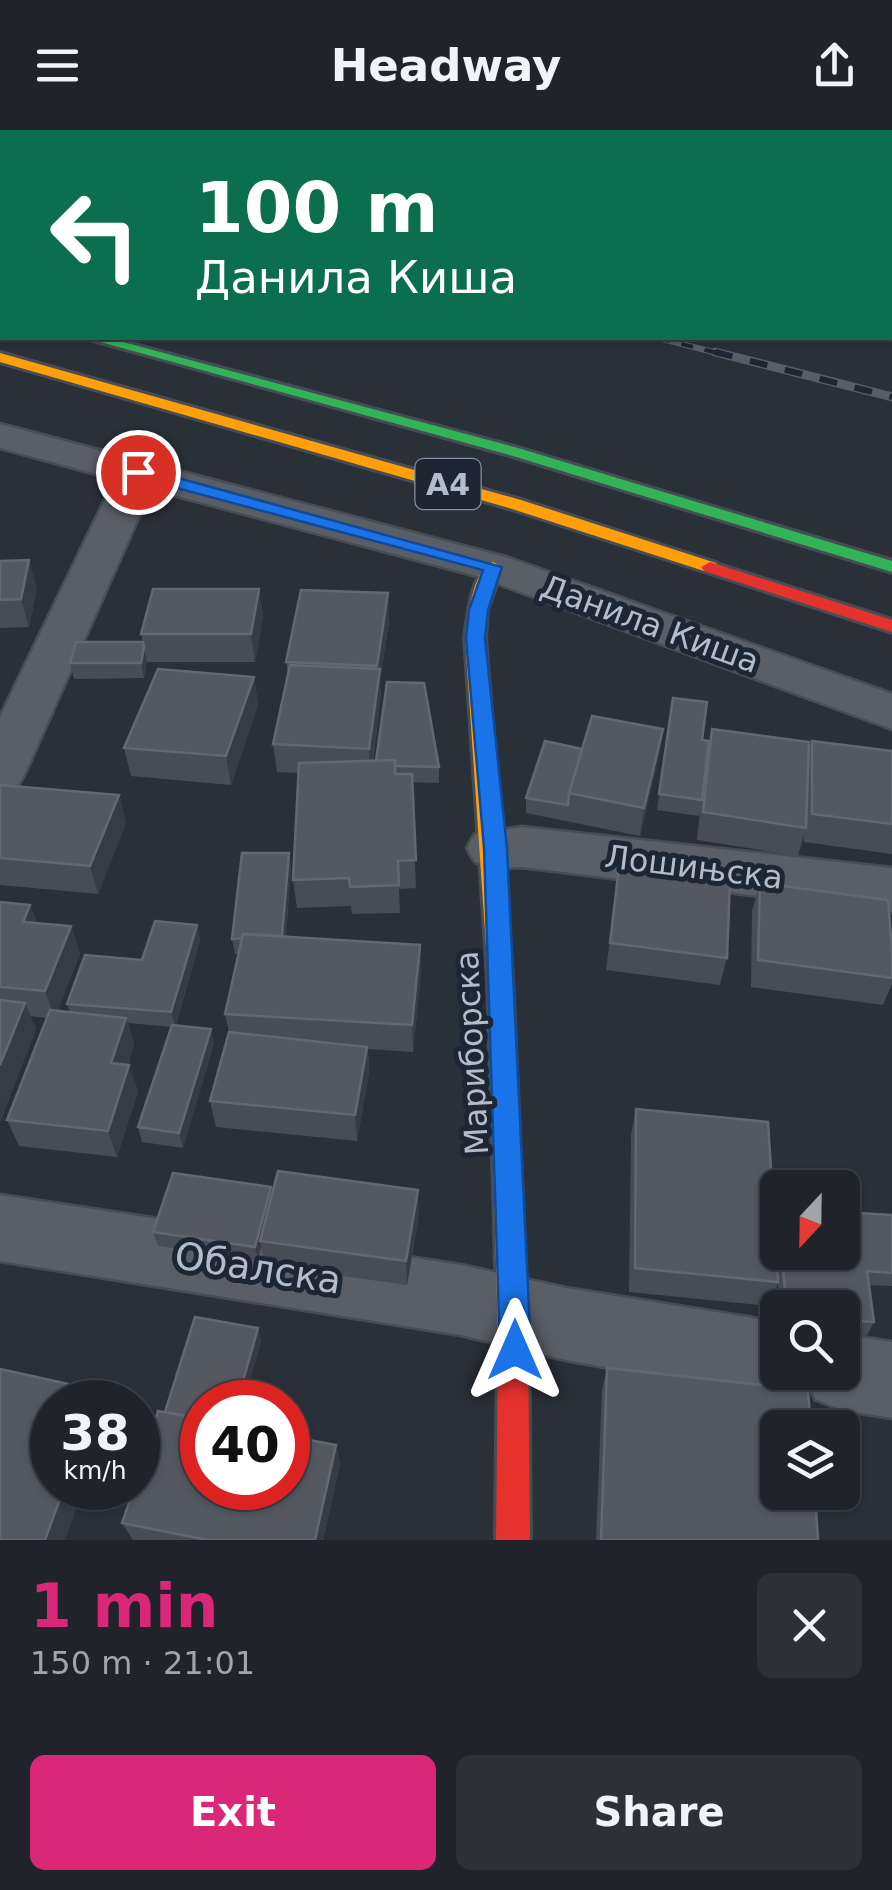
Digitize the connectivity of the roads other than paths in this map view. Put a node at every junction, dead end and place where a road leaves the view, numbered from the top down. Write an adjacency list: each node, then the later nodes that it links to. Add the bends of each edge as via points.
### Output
1 (100, 340): 6 (main road, A4, via 512,450)
2 (0, 356): 7 (main road, A4, via 514,504)
3 (0, 436): 4 (street, Данила Киша)
4 (138, 472): 5 (street, Данила Киша); 9 (street)
5 (493, 567): 8 (street, Данила Киша); 10 (main road, Мариборска, via 476,638)
6 (892, 567)
7 (892, 626)
8 (892, 712)
9 (0, 772)
10 (495, 848): 11 (street, Лошињска); 13 (main road, Мариборска)
11 (892, 890)
12 (0, 1228): 13 (street, Обалска)
13 (516, 1312): 14 (street, Обалска); 17 (main road, Мариборска)
14 (760, 1357)
15 (860, 1375): 16 (street)
16 (892, 1380)
17 (512, 1540)

